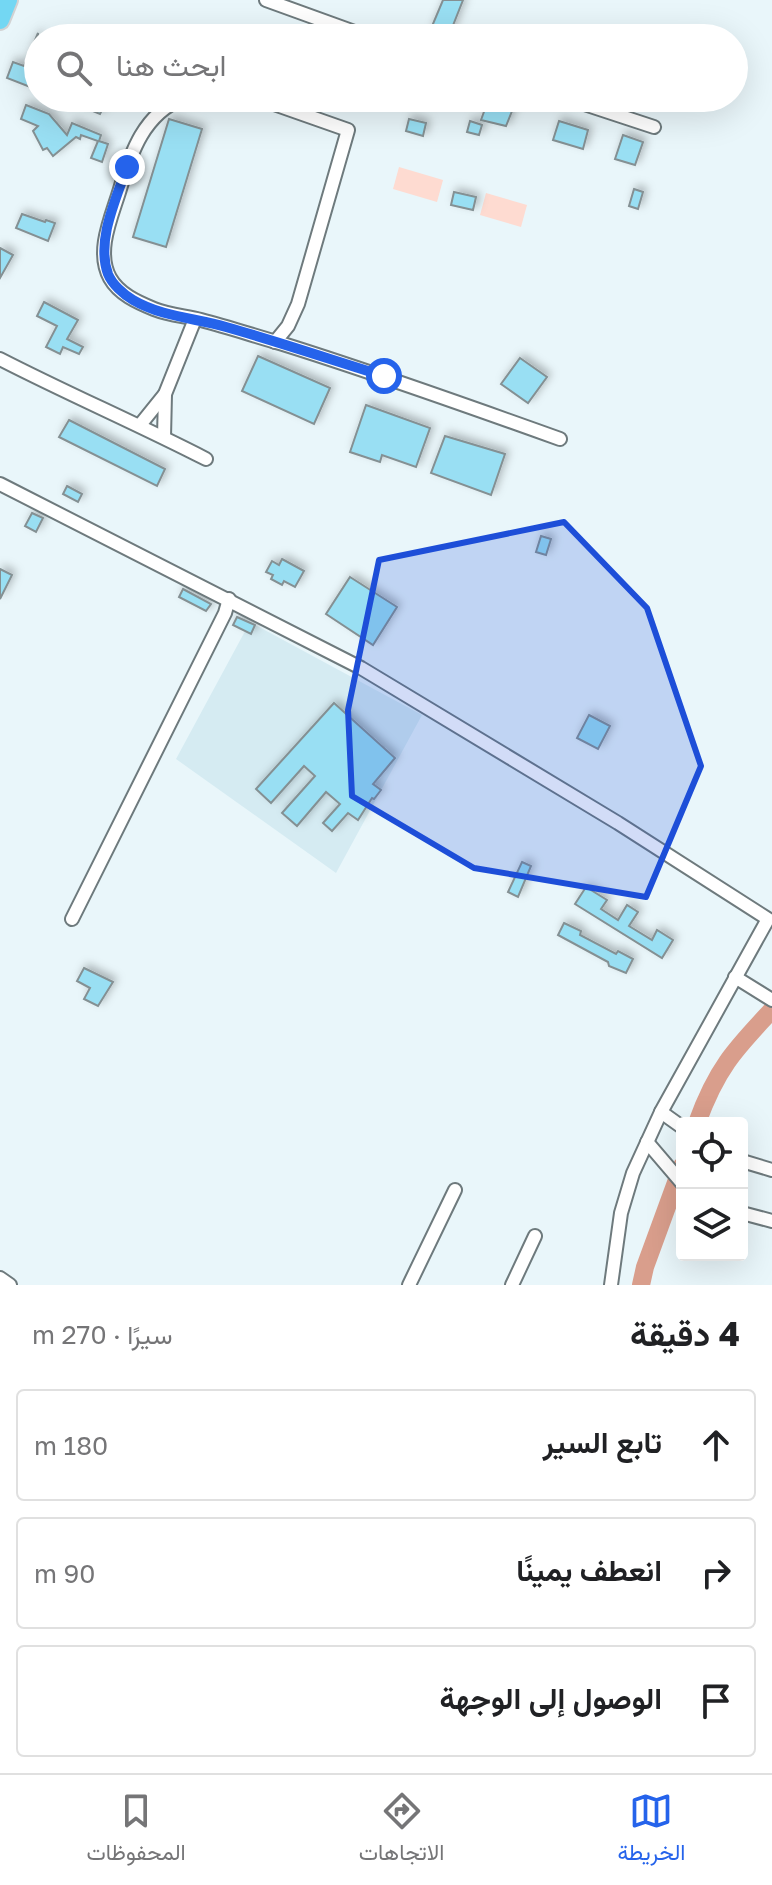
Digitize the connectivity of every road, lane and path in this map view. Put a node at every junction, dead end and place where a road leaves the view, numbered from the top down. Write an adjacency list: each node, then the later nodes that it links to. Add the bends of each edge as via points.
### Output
1 (8, 0): 3 (highway)
2 (266, 0): 4 (street)
3 (0, 20)
4 (332, 24)
5 (157, 112): 9 (street, via 138,141 104,257 109,276 133,300)
6 (297, 112): 10 (street, via 348,130 298,304)
7 (608, 112): 8 (street)
8 (654, 127)
9 (195, 319): 10 (street); 12 (street)
10 (275, 342): 15 (street)
11 (0, 359): 13 (street)
12 (165, 394): 13 (street); 14 (street)
13 (140, 425): 14 (street)
14 (164, 437): 16 (street)
15 (560, 439)
16 (206, 459)
17 (0, 484): 18 (street)
18 (229, 599): 19 (street, via 467,730); 20 (street)
19 (771, 917): 21 (street)
20 (72, 919)
21 (735, 977): 22 (street); 23 (street)
22 (769, 998)
23 (661, 1112): 24 (street); 25 (street)
24 (676, 1122)
25 (647, 1142): 28 (street); 37 (street, via 621,1213)
26 (748, 1163): 27 (street)
27 (772, 1170)
28 (676, 1176)
29 (455, 1190): 35 (street)
30 (748, 1215): 31 (street)
31 (772, 1221)
32 (535, 1236): 36 (street)
33 (0, 1278): 34 (street)
34 (10, 1285)
35 (409, 1285)
36 (512, 1285)
37 (611, 1285)

